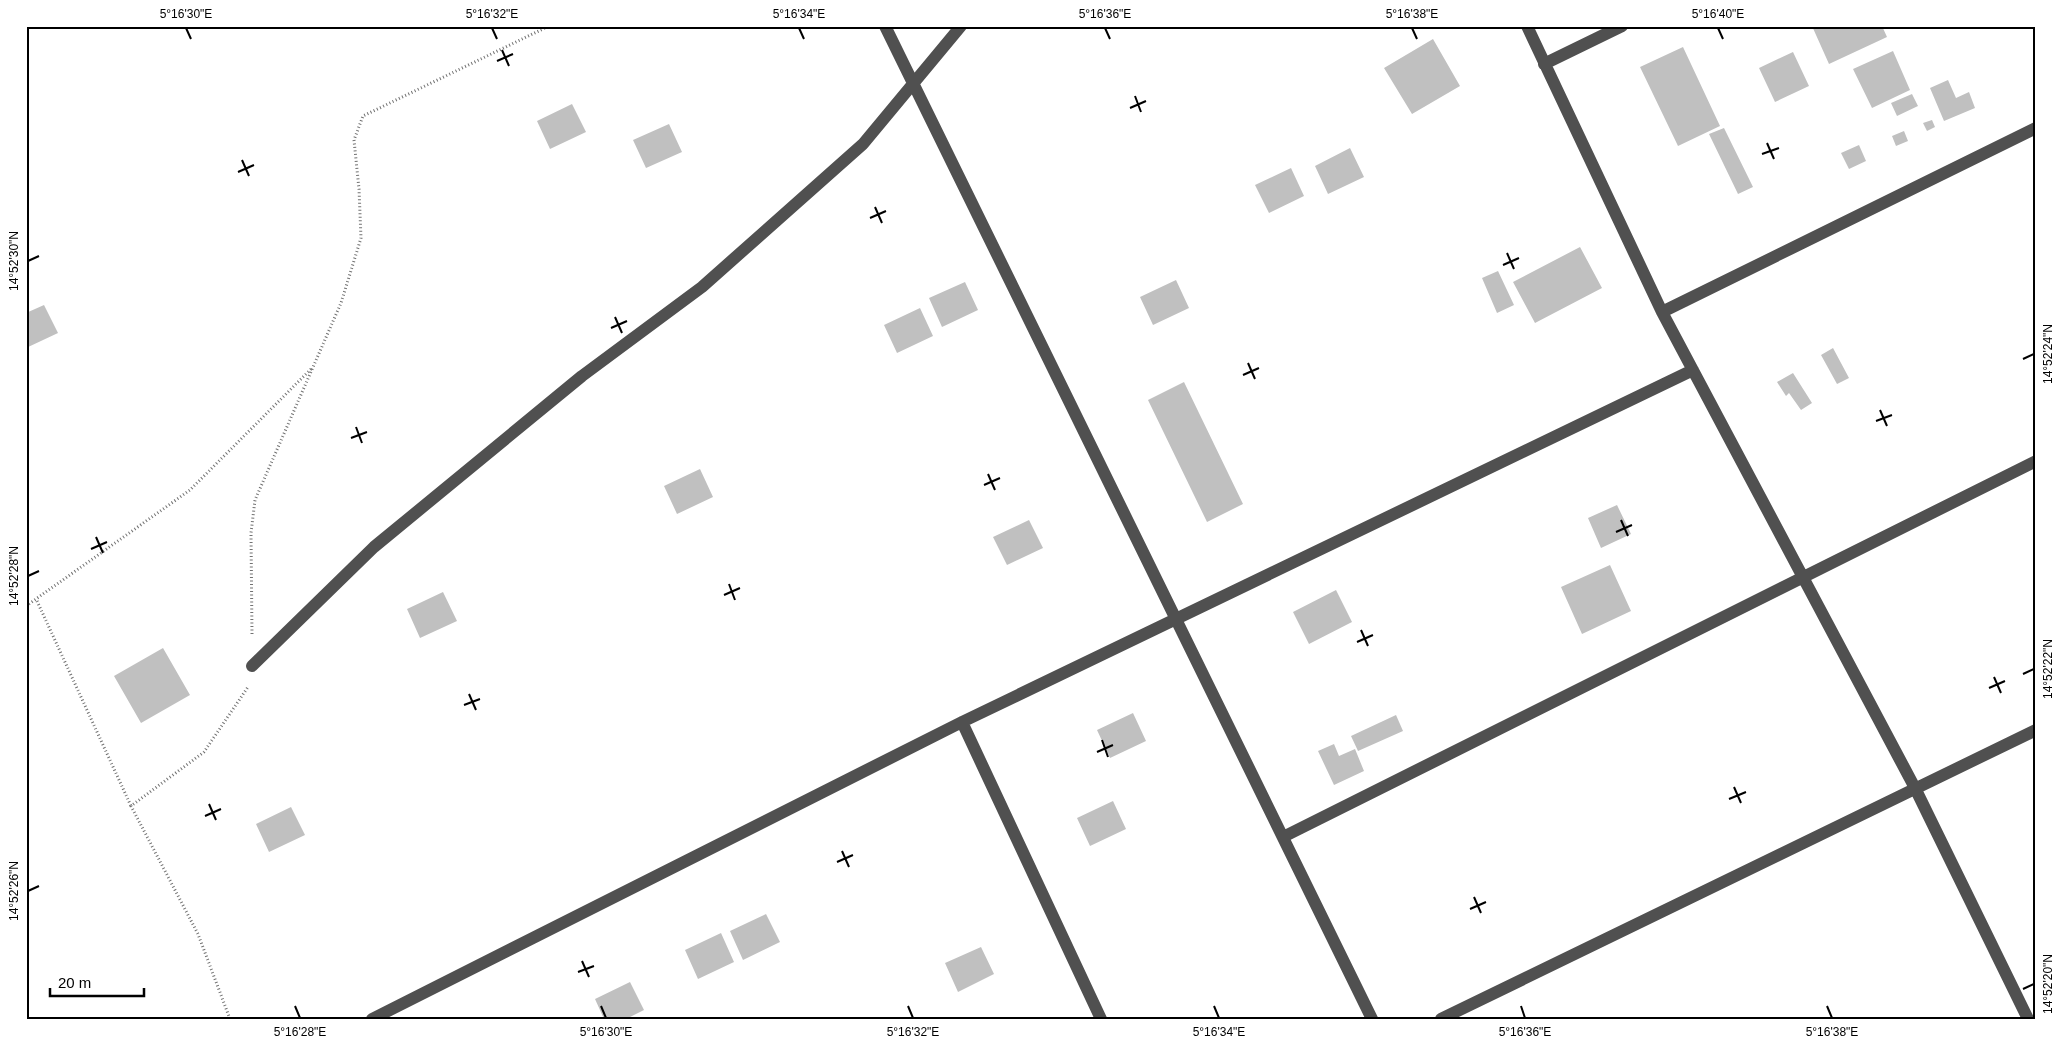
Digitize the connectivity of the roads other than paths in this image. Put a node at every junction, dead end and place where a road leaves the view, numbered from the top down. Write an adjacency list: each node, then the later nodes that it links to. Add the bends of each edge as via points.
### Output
1 (885, 26): 6 (street)
2 (961, 26): 6 (street)
3 (1527, 26): 5 (street)
4 (1622, 26): 5 (street)
5 (1544, 64): 8 (street)
6 (912, 85): 12 (street); 13 (street, via 863,144 702,287 582,376 374,547)
7 (2036, 128): 8 (street)
8 (1662, 312): 9 (street)
9 (1693, 370): 11 (street); 12 (street)
10 (2036, 461): 11 (street)
11 (1803, 577): 16 (street); 17 (street)
12 (1176, 619): 14 (street); 17 (street)
13 (252, 666)
14 (962, 722): 18 (street); 19 (street)
15 (2036, 730): 16 (street)
16 (1915, 788): 21 (street); 22 (street)
17 (1283, 837): 20 (street)
18 (372, 1019)
19 (1101, 1019)
20 (1372, 1019)
21 (1441, 1019)
22 (2028, 1019)

